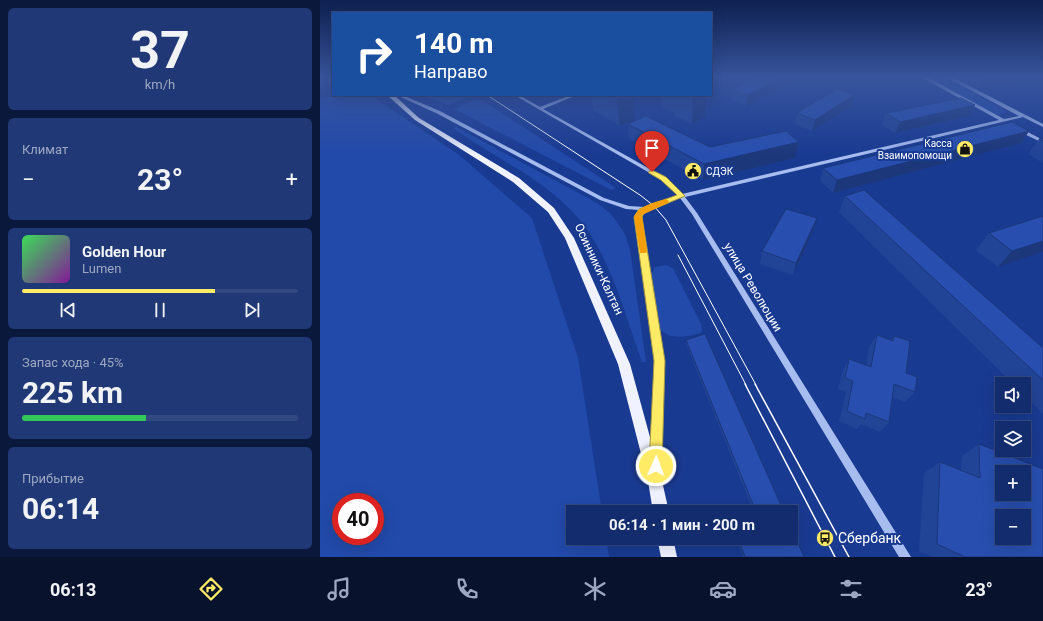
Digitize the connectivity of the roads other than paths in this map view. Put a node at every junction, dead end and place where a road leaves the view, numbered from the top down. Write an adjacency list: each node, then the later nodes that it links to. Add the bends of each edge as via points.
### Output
1 (399, 103): 16 (main road, Осинники-Калтан, via 417,119 516,180 552,210 569,238 624,364)
2 (417, 103): 15 (street, via 602,199 628,208)
3 (531, 103): 7 (street, улица Революции)
4 (554, 103): 7 (street)
5 (971, 103): 9 (street)
6 (998, 103): 8 (street)
7 (541, 108): 14 (street, улица Революции, via 664,179)
8 (1023, 116): 9 (street); 11 (street)
9 (1002, 120): 10 (street); 14 (street)
10 (1009, 124)
11 (1043, 126)
12 (1016, 128): 13 (street)
13 (1043, 142)
14 (682, 196): 15 (street); 20 (street, улица Революции)
15 (646, 209): 16 (street, via 641,211 638,217 659,361)
16 (655, 481): 17 (main road, Осинники-Калтан)
17 (660, 505)
18 (666, 545): 19 (main road)
19 (669, 557)
20 (905, 557)

